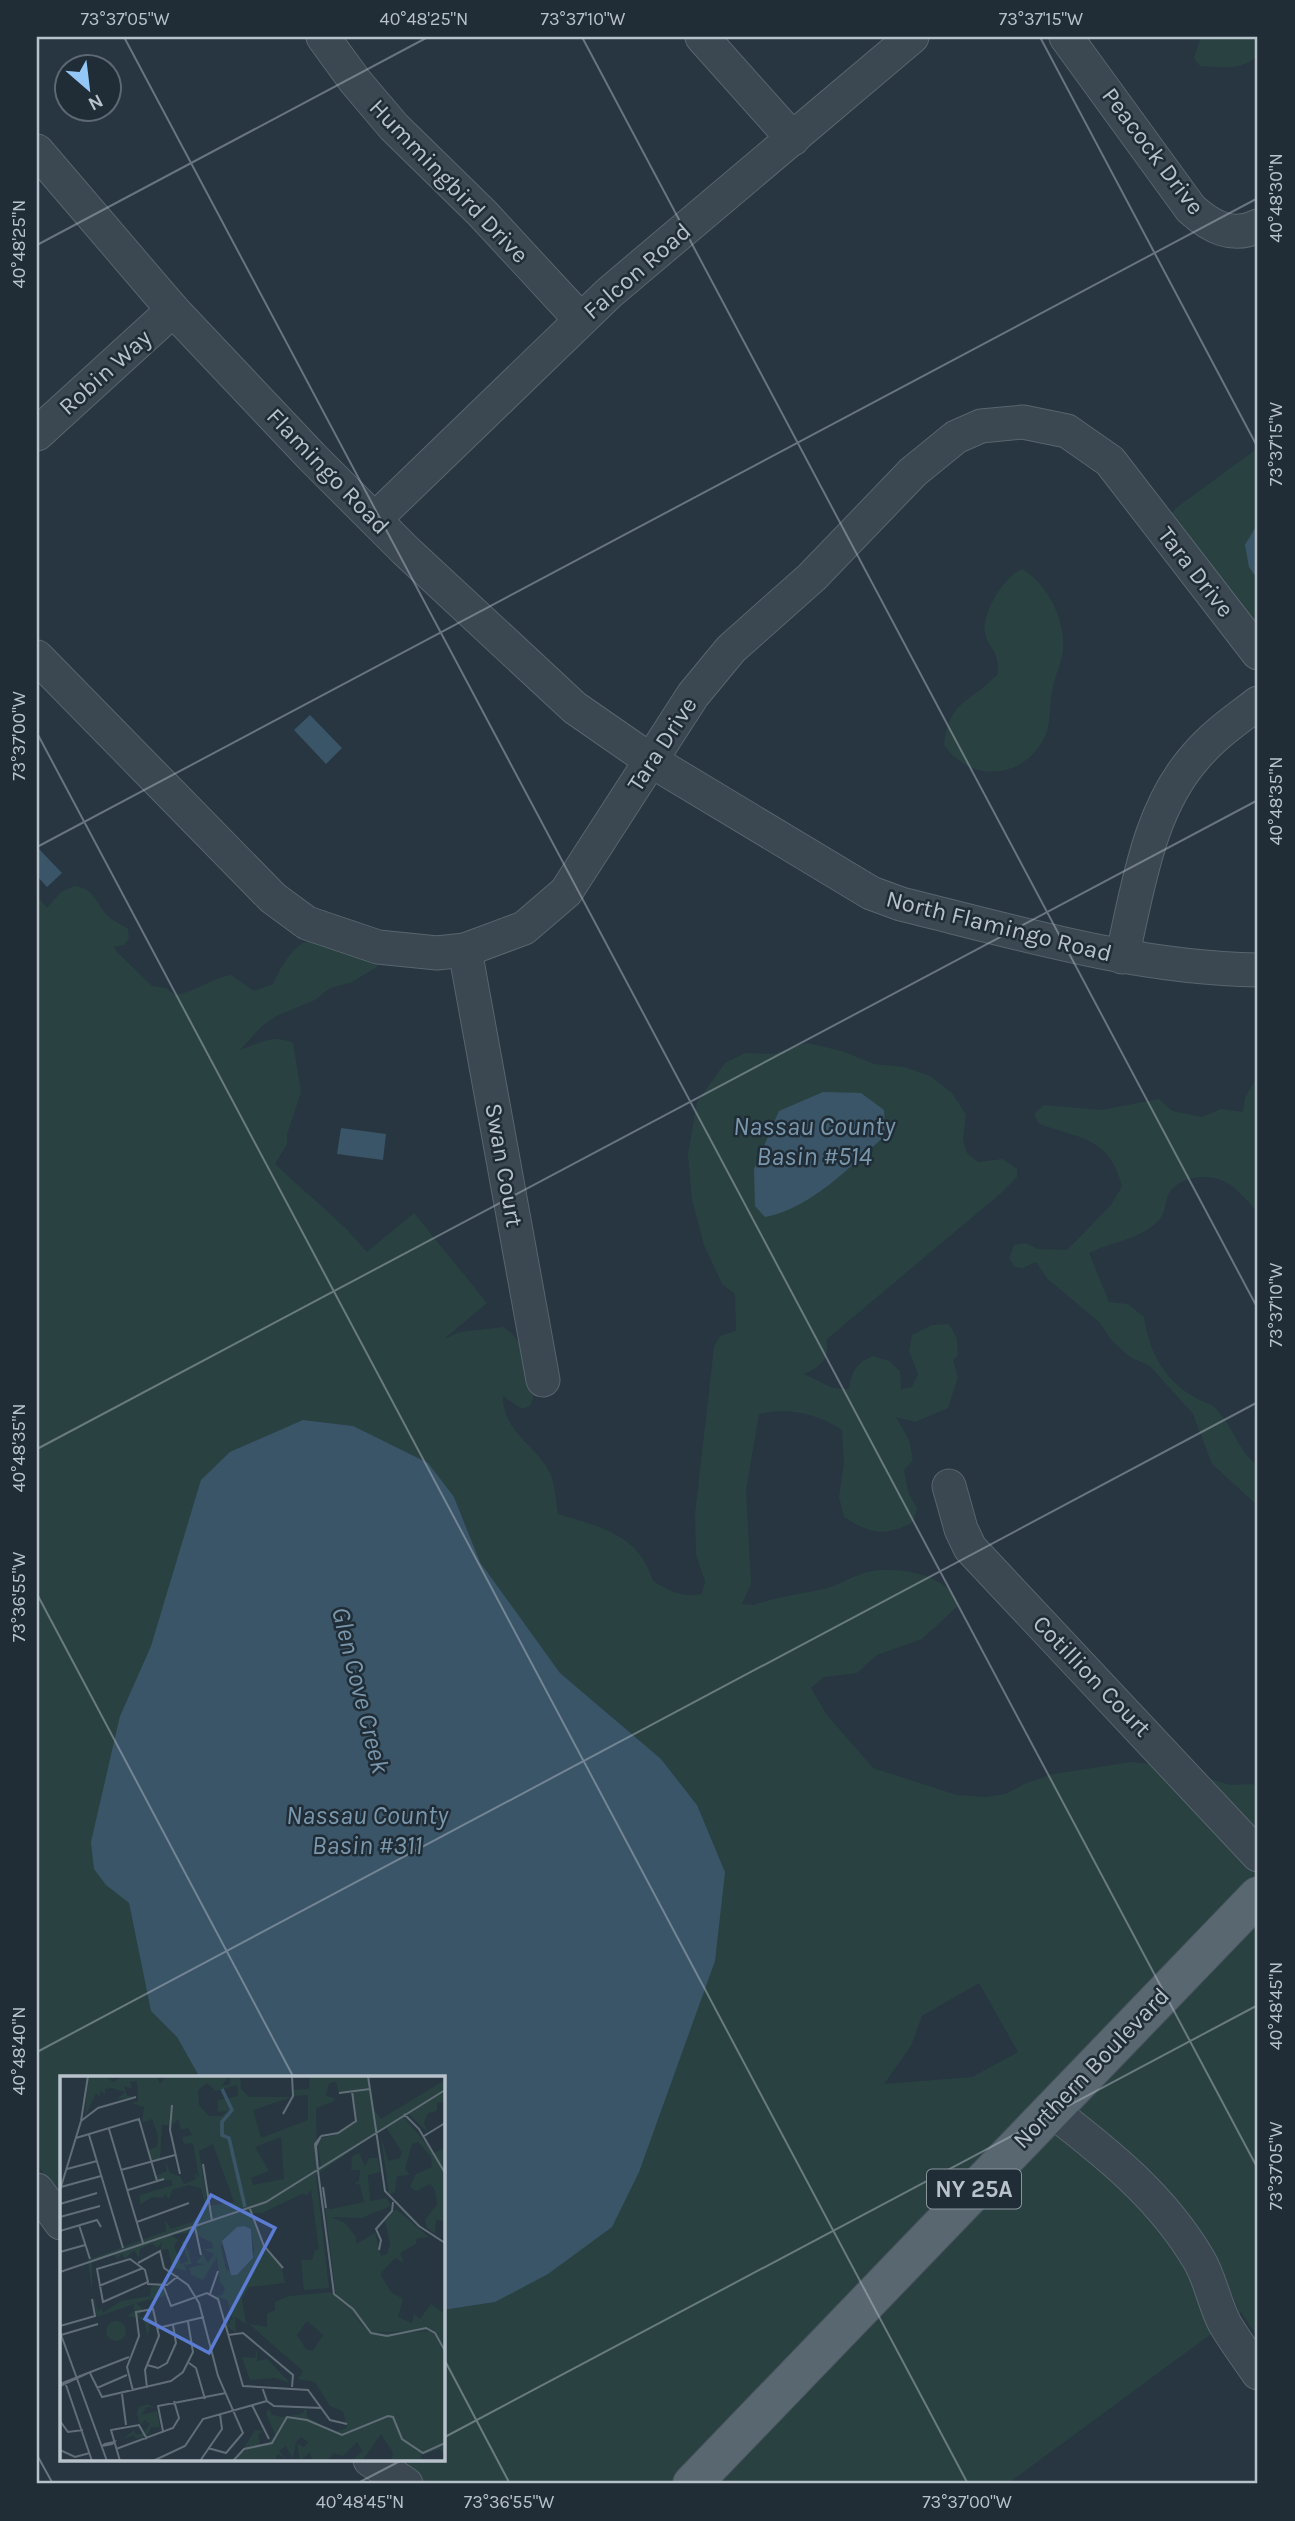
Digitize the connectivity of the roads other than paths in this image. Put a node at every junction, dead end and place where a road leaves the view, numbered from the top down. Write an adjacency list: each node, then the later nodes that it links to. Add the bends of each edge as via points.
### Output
1 (323, 37): 9 (street, Hummingbird Drive, via 394,127)
2 (702, 37): 5 (street)
3 (912, 37): 5 (street, Falcon Road)
4 (1066, 37): 7 (street, Peacock Drive, via 1191,209 1223,231)
5 (793, 139): 9 (street, Falcon Road)
6 (37, 150): 8 (street, Flamingo Road)
7 (1258, 226)
8 (173, 310): 10 (street, Robin Way); 11 (street, Flamingo Road)
9 (580, 320): 11 (street, Falcon Road)
10 (37, 434)
11 (376, 519): 15 (street, Flamingo Road, via 575,708)
12 (1258, 653): 15 (street, Tara Drive, via 1110,460 1067,431 1023,422 981,426 956,437 913,472 811,577 731,649 693,695)
13 (37, 657): 16 (street, Tara Drive, via 273,898 307,923 378,947 437,953)
14 (1258, 703): 17 (street, via 1195,756 1160,815)
15 (650, 760): 16 (street, Tara Drive, via 566,892 524,928); 17 (street, North Flamingo Road, via 871,893)
16 (465, 950): 19 (street, Swan Court)
17 (1122, 957): 18 (street, North Flamingo Road)
18 (1258, 970)
19 (543, 1380)
20 (949, 1486): 21 (street, Cotillion Court, via 970,1548)
21 (1258, 1855)
22 (1258, 1896): 23 (main road, Northern Boulevard / NY 25A)
23 (1051, 2109): 26 (street, via 1123,2167 1179,2228 1201,2263 1224,2323); 29 (main road, Northern Boulevard / NY 25A)
24 (37, 2190): 25 (street)
25 (60, 2222)
26 (1258, 2373)
27 (373, 2462): 28 (street)
28 (405, 2484)
29 (692, 2484)

